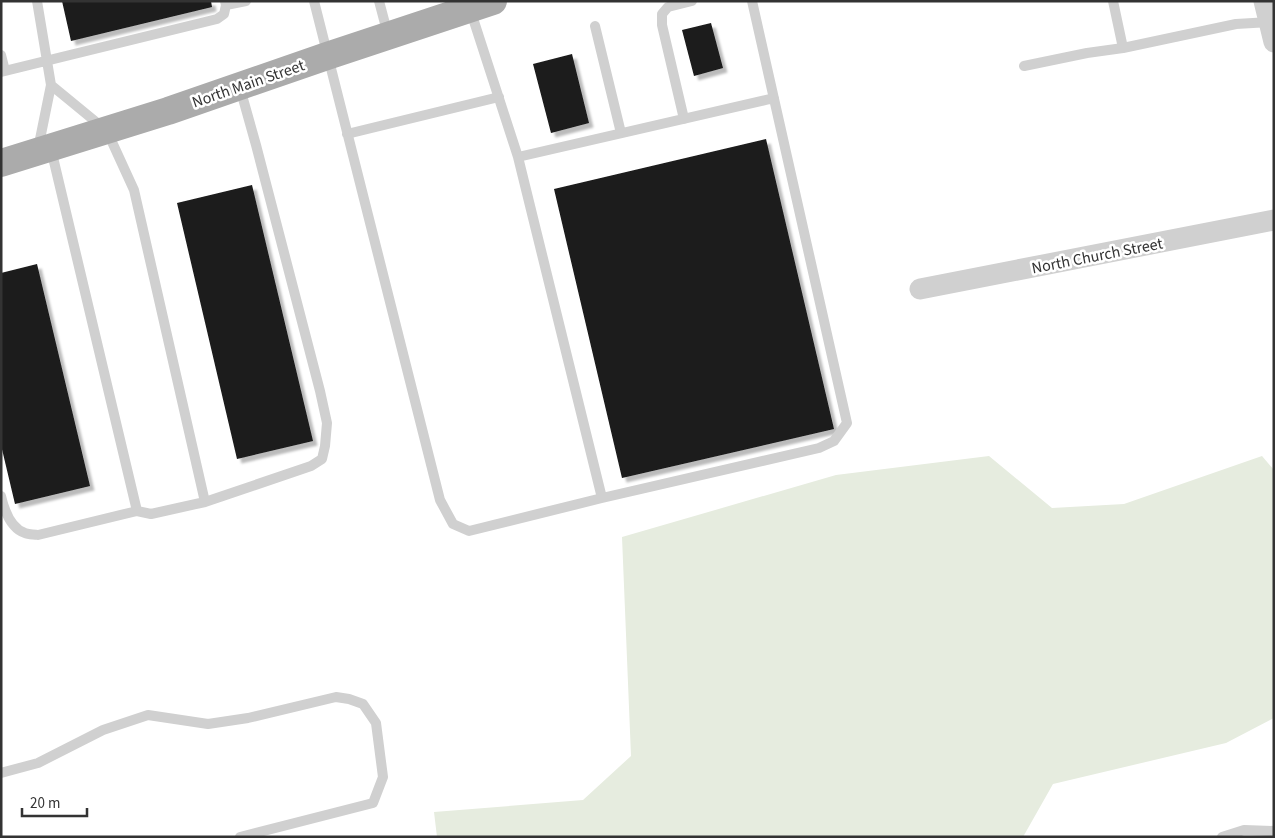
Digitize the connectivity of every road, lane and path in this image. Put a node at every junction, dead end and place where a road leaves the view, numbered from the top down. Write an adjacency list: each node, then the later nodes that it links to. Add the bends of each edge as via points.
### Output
1 (37, 1): 17 (lane)
2 (246, 1): 9 (lane)
3 (314, 1): 16 (lane)
4 (379, 1): 13 (lane)
5 (692, 1): 24 (lane, via 668,7 662,14)
6 (752, 1): 23 (lane)
7 (1114, 1): 14 (lane)
8 (1264, 1): 12 (street)
9 (226, 3): 17 (lane, via 224,14 217,19)
10 (481, 5): 13 (main road, North Main Street); 22 (lane)
11 (595, 26): 26 (lane)
12 (1272, 29): 14 (lane, via 1236,24)
13 (388, 36): 16 (main road, North Main Street)
14 (1123, 48): 18 (lane)
15 (1, 55): 19 (lane)
16 (327, 56): 21 (main road, North Main Street); 27 (lane)
17 (48, 60): 19 (lane); 20 (lane)
18 (1024, 66)
19 (3, 71)
20 (51, 85): 25 (lane); 28 (lane)
21 (240, 86): 25 (main road, North Main Street); 35 (lane, via 320,390 326,446 322,459 311,466)
22 (499, 97): 27 (lane); 29 (lane)
23 (774, 98): 24 (lane); 34 (lane, via 847,423 834,441 818,448)
24 (684, 119): 26 (lane)
25 (107, 131): 28 (main road, North Main Street); 35 (lane, via 134,190)
26 (621, 133): 29 (lane)
27 (346, 134): 34 (lane, via 440,500 453,524 469,531)
28 (44, 150): 30 (main road, North Main Street); 36 (lane)
29 (518, 157): 34 (lane)
30 (1, 163)
31 (1274, 220): 32 (street, North Church Street)
32 (920, 289)
33 (1, 496): 36 (lane, via 14,526 24,533 38,535)
34 (602, 498)
35 (205, 502): 36 (lane, via 151,514)
36 (137, 510)
37 (1, 773): 39 (lane, via 38,763 103,730 148,715 208,724 336,697 363,704 376,723 383,777 373,803)
38 (1274, 831): 40 (lane, via 1244,830)
39 (240, 837)
40 (1222, 837)

